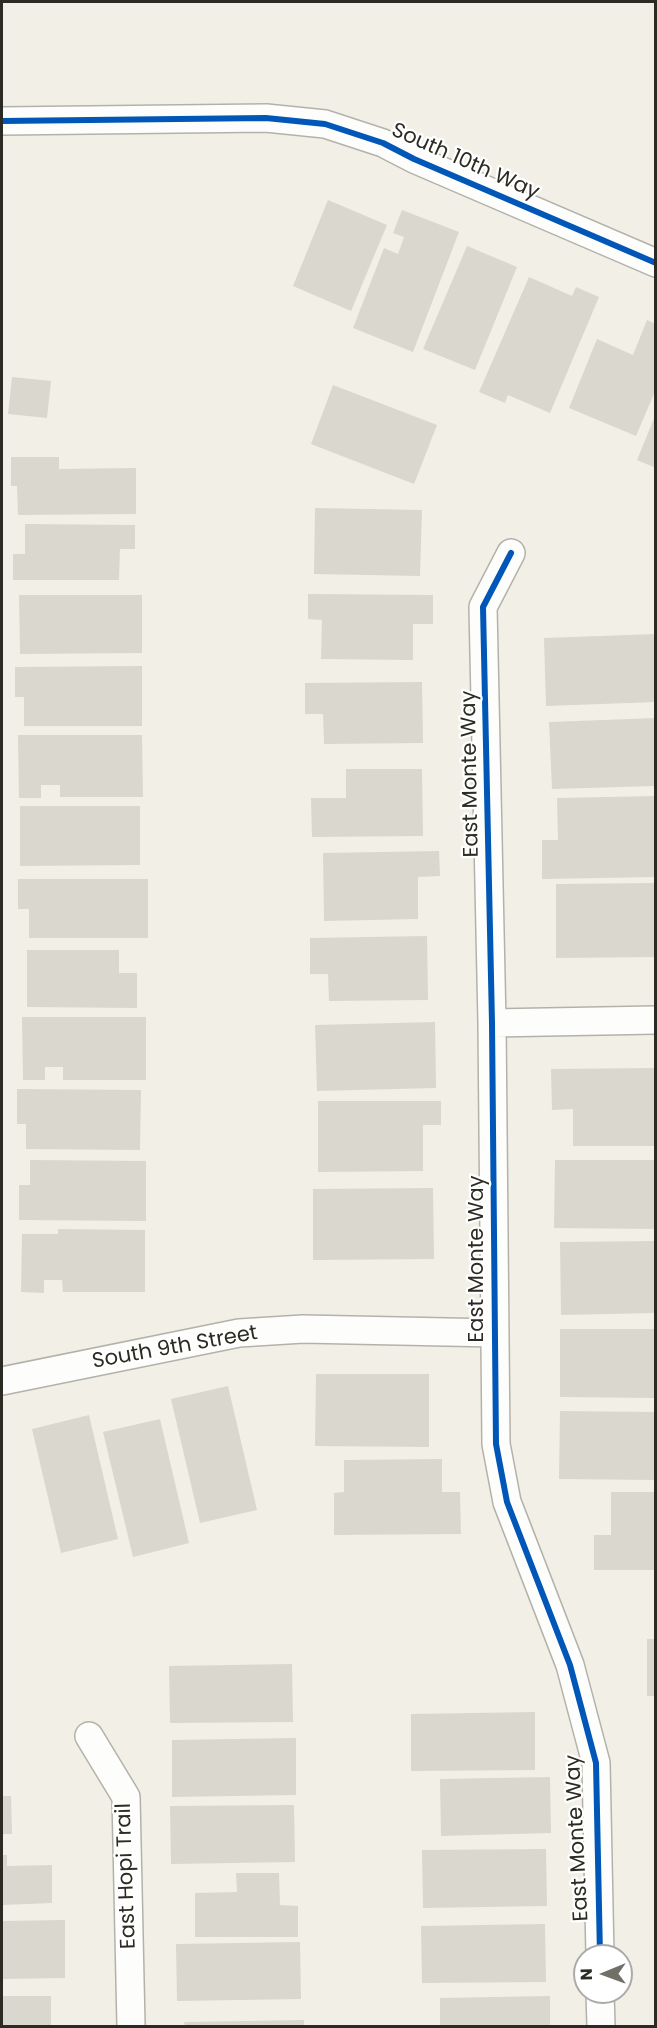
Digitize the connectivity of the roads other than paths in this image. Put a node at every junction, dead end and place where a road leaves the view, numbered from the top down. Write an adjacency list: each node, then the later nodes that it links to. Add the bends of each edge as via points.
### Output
1 (2, 121): 2 (street, South 10th Way, via 266,118 325,124 383,143)
2 (656, 263)
3 (511, 553): 5 (street, East Monte Way, via 483,607)
4 (656, 1020): 5 (street)
5 (492, 1023): 6 (street, East Monte Way)
6 (495, 1333): 7 (street, South 9th Street, via 303,1329 239,1333); 9 (street, East Monte Way, via 496,1443 507,1502 570,1665 596,1763)
7 (2, 1381)
8 (89, 1736): 11 (street, East Hopi Trail, via 126,1797)
9 (600, 1944)
10 (600, 2004): 12 (street)
11 (131, 2026)
12 (601, 2026)

